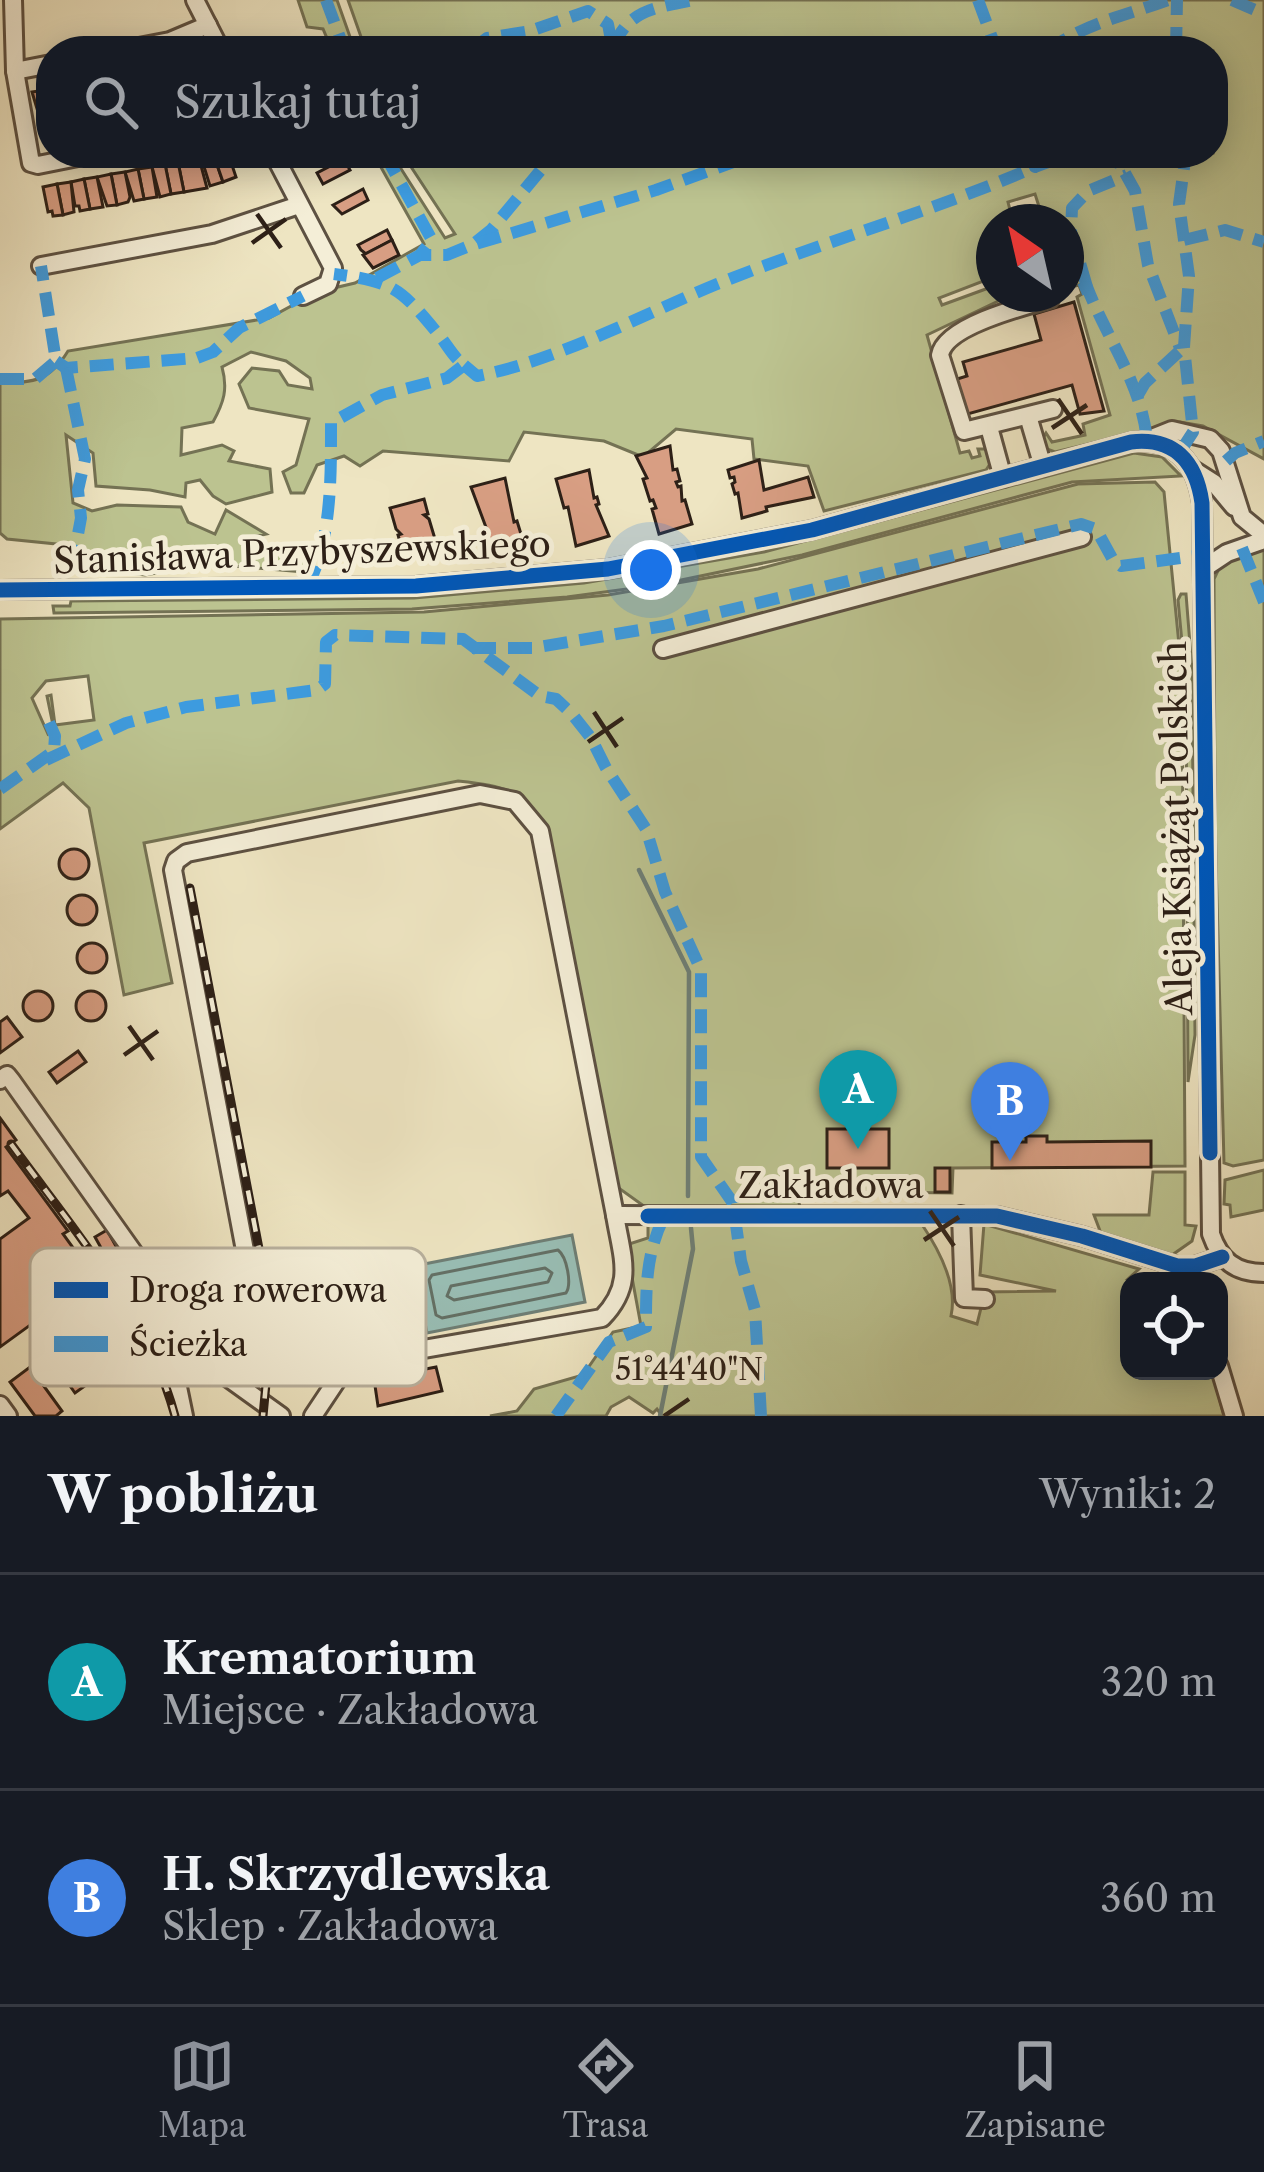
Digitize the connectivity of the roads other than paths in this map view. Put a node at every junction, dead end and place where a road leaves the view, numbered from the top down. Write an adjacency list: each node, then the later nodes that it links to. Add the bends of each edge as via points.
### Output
1 (13, 0): 7 (street)
2 (195, 0): 3 (street)
3 (208, 25): 4 (street); 5 (street)
4 (182, 36)
5 (214, 36)
6 (36, 67): 7 (street)
7 (15, 71): 8 (street)
8 (36, 164)
9 (280, 168): 10 (street)
10 (299, 205): 11 (street, via 212,234); 12 (street, via 334,274)
11 (40, 266)
12 (303, 296)
13 (1006, 312): 16 (street, via 941,345 961,428)
14 (1053, 410): 15 (street)
15 (1028, 416): 16 (street); 18 (street)
16 (989, 428): 20 (street)
17 (1147, 441): 18 (street, Stanisława Przybyszewskiego); 19 (street, via 1176,449); 21 (street, Stanisława Przybyszewskiego, via 1172,430 1210,439 1226,461)
18 (1042, 466): 20 (street, Stanisława Przybyszewskiego)
19 (1192, 469): 21 (street); 24 (street, Aleja Książąt Polskich, via 1202,502)
20 (1003, 478): 25 (street, Stanisława Przybyszewskiego, via 771,539 566,574 416,586)
21 (1242, 517): 23 (street)
22 (1082, 537): 26 (street)
23 (1264, 537): 24 (street)
24 (1203, 568): 32 (street, Aleja Książąt Polskich, via 1210,1221)
25 (0, 590)
26 (663, 649)
27 (0, 1080): 30 (street, via 8,1075)
28 (615, 1215): 29 (street, Zakładowa); 31 (street, via 540,831 515,801 480,794 176,860); 36 (street, via 624,1275 620,1299 602,1318)
29 (962, 1215): 32 (street, Zakładowa, via 997,1216 1177,1265); 35 (street, via 964,1298)
30 (130, 1248)
31 (245, 1248)
32 (1222, 1257): 33 (street); 34 (street, Zakładowa)
33 (1207, 1272)
34 (1264, 1273)
35 (985, 1299)
36 (426, 1348)
37 (1223, 1380): 46 (street)
38 (178, 1386): 43 (street)
39 (238, 1386): 44 (street)
40 (333, 1386): 45 (street)
41 (0, 1405): 42 (street)
42 (8, 1416)
43 (184, 1416)
44 (280, 1416)
45 (313, 1416)
46 (1234, 1416)

